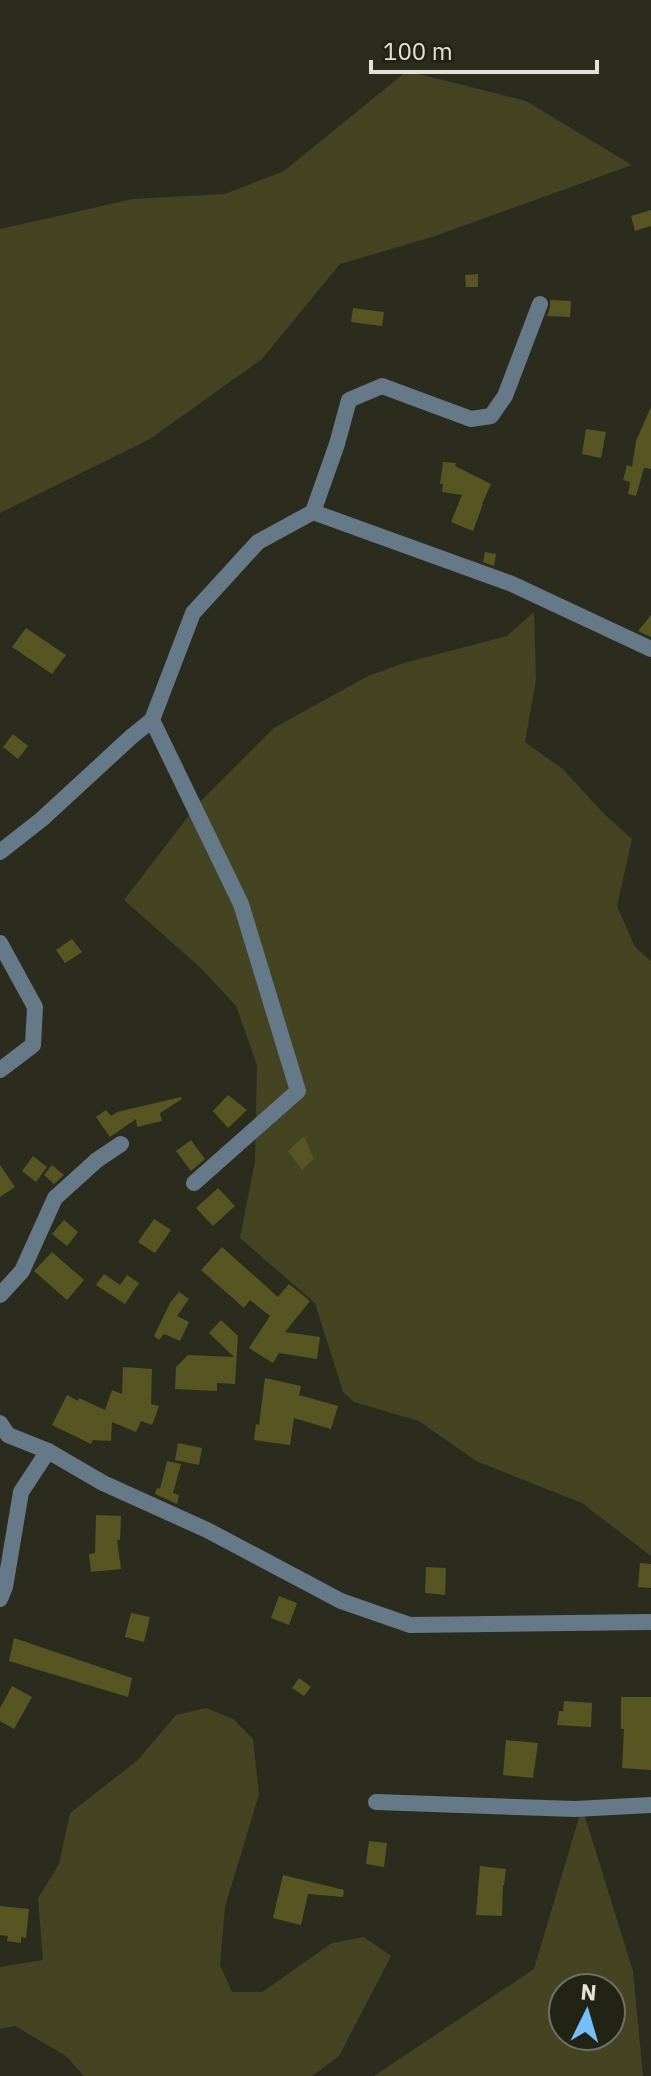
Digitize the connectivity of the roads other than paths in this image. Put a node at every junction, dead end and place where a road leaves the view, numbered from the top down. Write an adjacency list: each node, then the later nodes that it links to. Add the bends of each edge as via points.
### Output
1 (540, 304): 2 (street, via 505,396 491,416 471,419 382,386 349,400)
2 (313, 512): 3 (street, via 512,584); 4 (street, via 258,542 193,613)
3 (651, 649)
4 (152, 720): 5 (street); 9 (street, via 241,904 298,1091)
5 (0, 852)
6 (0, 943): 7 (street, via 35,1007 33,1045)
7 (0, 1070)
8 (121, 1144): 10 (street, via 55,1198 22,1271)
9 (194, 1183)
10 (0, 1295)
11 (0, 1423): 12 (street, via 8,1435)
12 (48, 1451): 13 (street, via 21,1492); 15 (street, via 341,1601 410,1625)
13 (8, 1529): 14 (street)
14 (0, 1599)
15 (651, 1622)
16 (376, 1802): 17 (street, via 575,1809)
17 (651, 1805)

